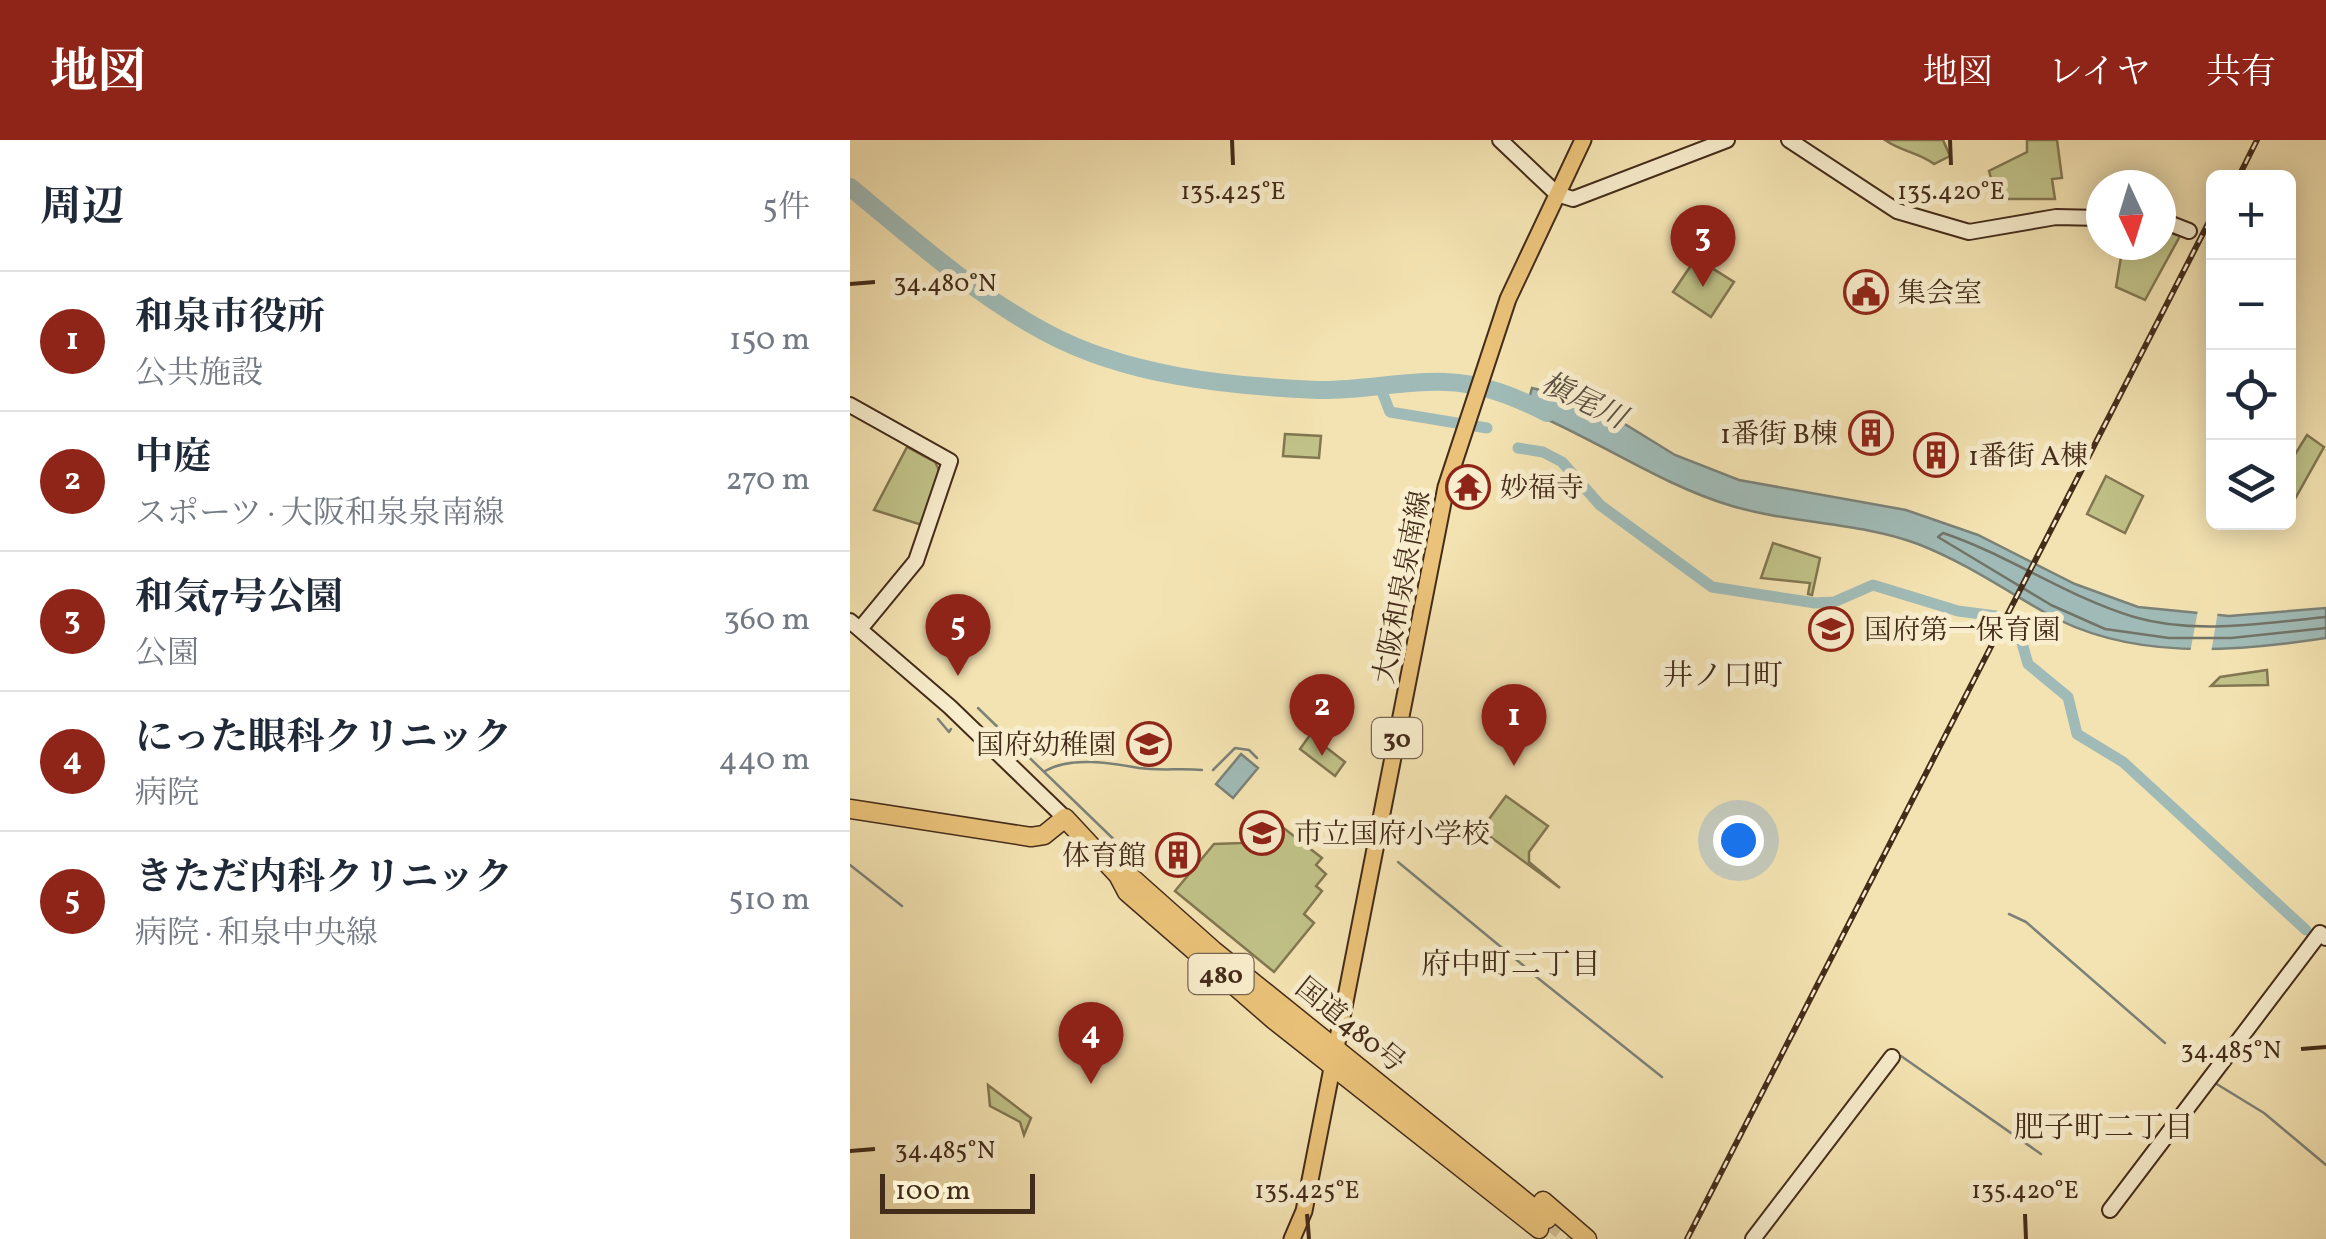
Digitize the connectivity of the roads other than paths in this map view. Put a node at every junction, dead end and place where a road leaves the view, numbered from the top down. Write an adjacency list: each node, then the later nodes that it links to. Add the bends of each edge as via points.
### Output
1 (1500, 140): 5 (street)
2 (1584, 140): 5 (main road, 大阪和泉泉南線 / 30)
3 (1727, 140): 5 (street, via 1589,194)
4 (1789, 140): 6 (street, via 1897,211 1969,232)
5 (1557, 194): 15 (main road, 大阪和泉泉南線 / 30, via 1490,347 1444,500)
6 (2086, 218)
7 (2176, 226): 8 (street)
8 (2190, 231)
9 (850, 405): 10 (street, via 950,461 916,561)
10 (855, 625): 12 (street)
11 (850, 810): 12 (highway, via 1031,837)
12 (1064, 818): 13 (highway, 国道480号 / 480)
13 (1118, 876): 15 (highway, 国道480号 / 480, via 1132,878); 17 (highway, 国道480号 / 480, via 1127,892)
14 (2326, 938): 19 (street, via 2320,933)
15 (1335, 1046): 17 (main road, 大阪和泉泉南線 / 30); 18 (highway, 国道480号 / 480)
16 (1892, 1057): 23 (street)
17 (1332, 1066): 20 (highway, 国道480号 / 480); 21 (main road, 大阪和泉泉南線 / 30, via 1304,1211)
18 (1366, 1071): 20 (highway, 国道480号 / 480); 22 (highway, 480, via 1428,1108)
19 (2110, 1210)
20 (1541, 1229)
21 (1292, 1239)
22 (1587, 1239)
23 (1753, 1239)

